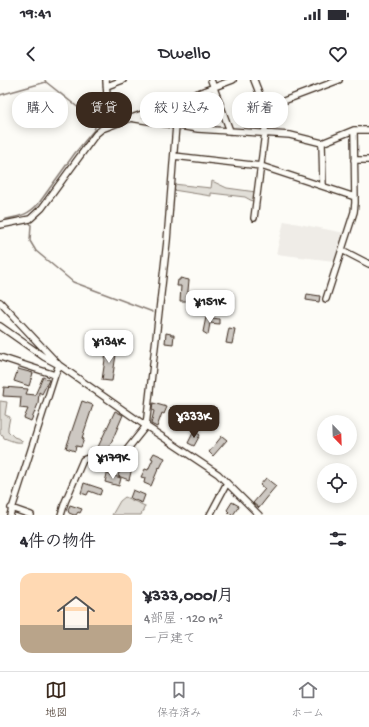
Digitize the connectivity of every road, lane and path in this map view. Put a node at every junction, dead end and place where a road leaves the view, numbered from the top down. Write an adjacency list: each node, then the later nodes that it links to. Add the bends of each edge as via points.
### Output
1 (123, 80): 6 (street)
2 (211, 80): 7 (street)
3 (233, 80): 7 (street)
4 (254, 80): 8 (street)
5 (339, 80): 9 (street)
6 (106, 83)
7 (214, 87): 10 (street); 17 (street)
8 (259, 92)
9 (288, 99)
10 (132, 117)
11 (104, 128): 27 (street, via 96,134 42,208 30,219)
12 (176, 128): 20 (street)
13 (191, 128): 17 (street)
14 (265, 128): 18 (street)
15 (354, 130): 16 (street); 19 (street); 21 (street)
16 (369, 130)
17 (230, 131): 18 (street)
18 (265, 133): 19 (street, via 290,135); 23 (street)
19 (322, 143): 24 (street)
20 (174, 156): 23 (street); 36 (street)
21 (354, 160): 22 (street); 25 (street)
22 (369, 160)
23 (261, 166): 24 (street); 26 (street)
24 (323, 186): 25 (street)
25 (354, 197): 28 (street, via 354,212)
26 (254, 218)
27 (0, 225)
28 (342, 250): 29 (street); 30 (street)
29 (369, 264)
30 (326, 300)
31 (0, 302): 34 (street)
32 (0, 326): 34 (street)
33 (0, 357): 35 (street)
34 (59, 365): 35 (street); 36 (street)
35 (55, 375): 38 (street)
36 (146, 426): 37 (street, via 218,474); 41 (street, via 122,457 106,454 83,460)
37 (227, 483): 42 (street); 43 (street)
38 (11, 508): 39 (street); 40 (street)
39 (10, 515)
40 (31, 515)
41 (61, 515)
42 (210, 515)
43 (259, 515)

